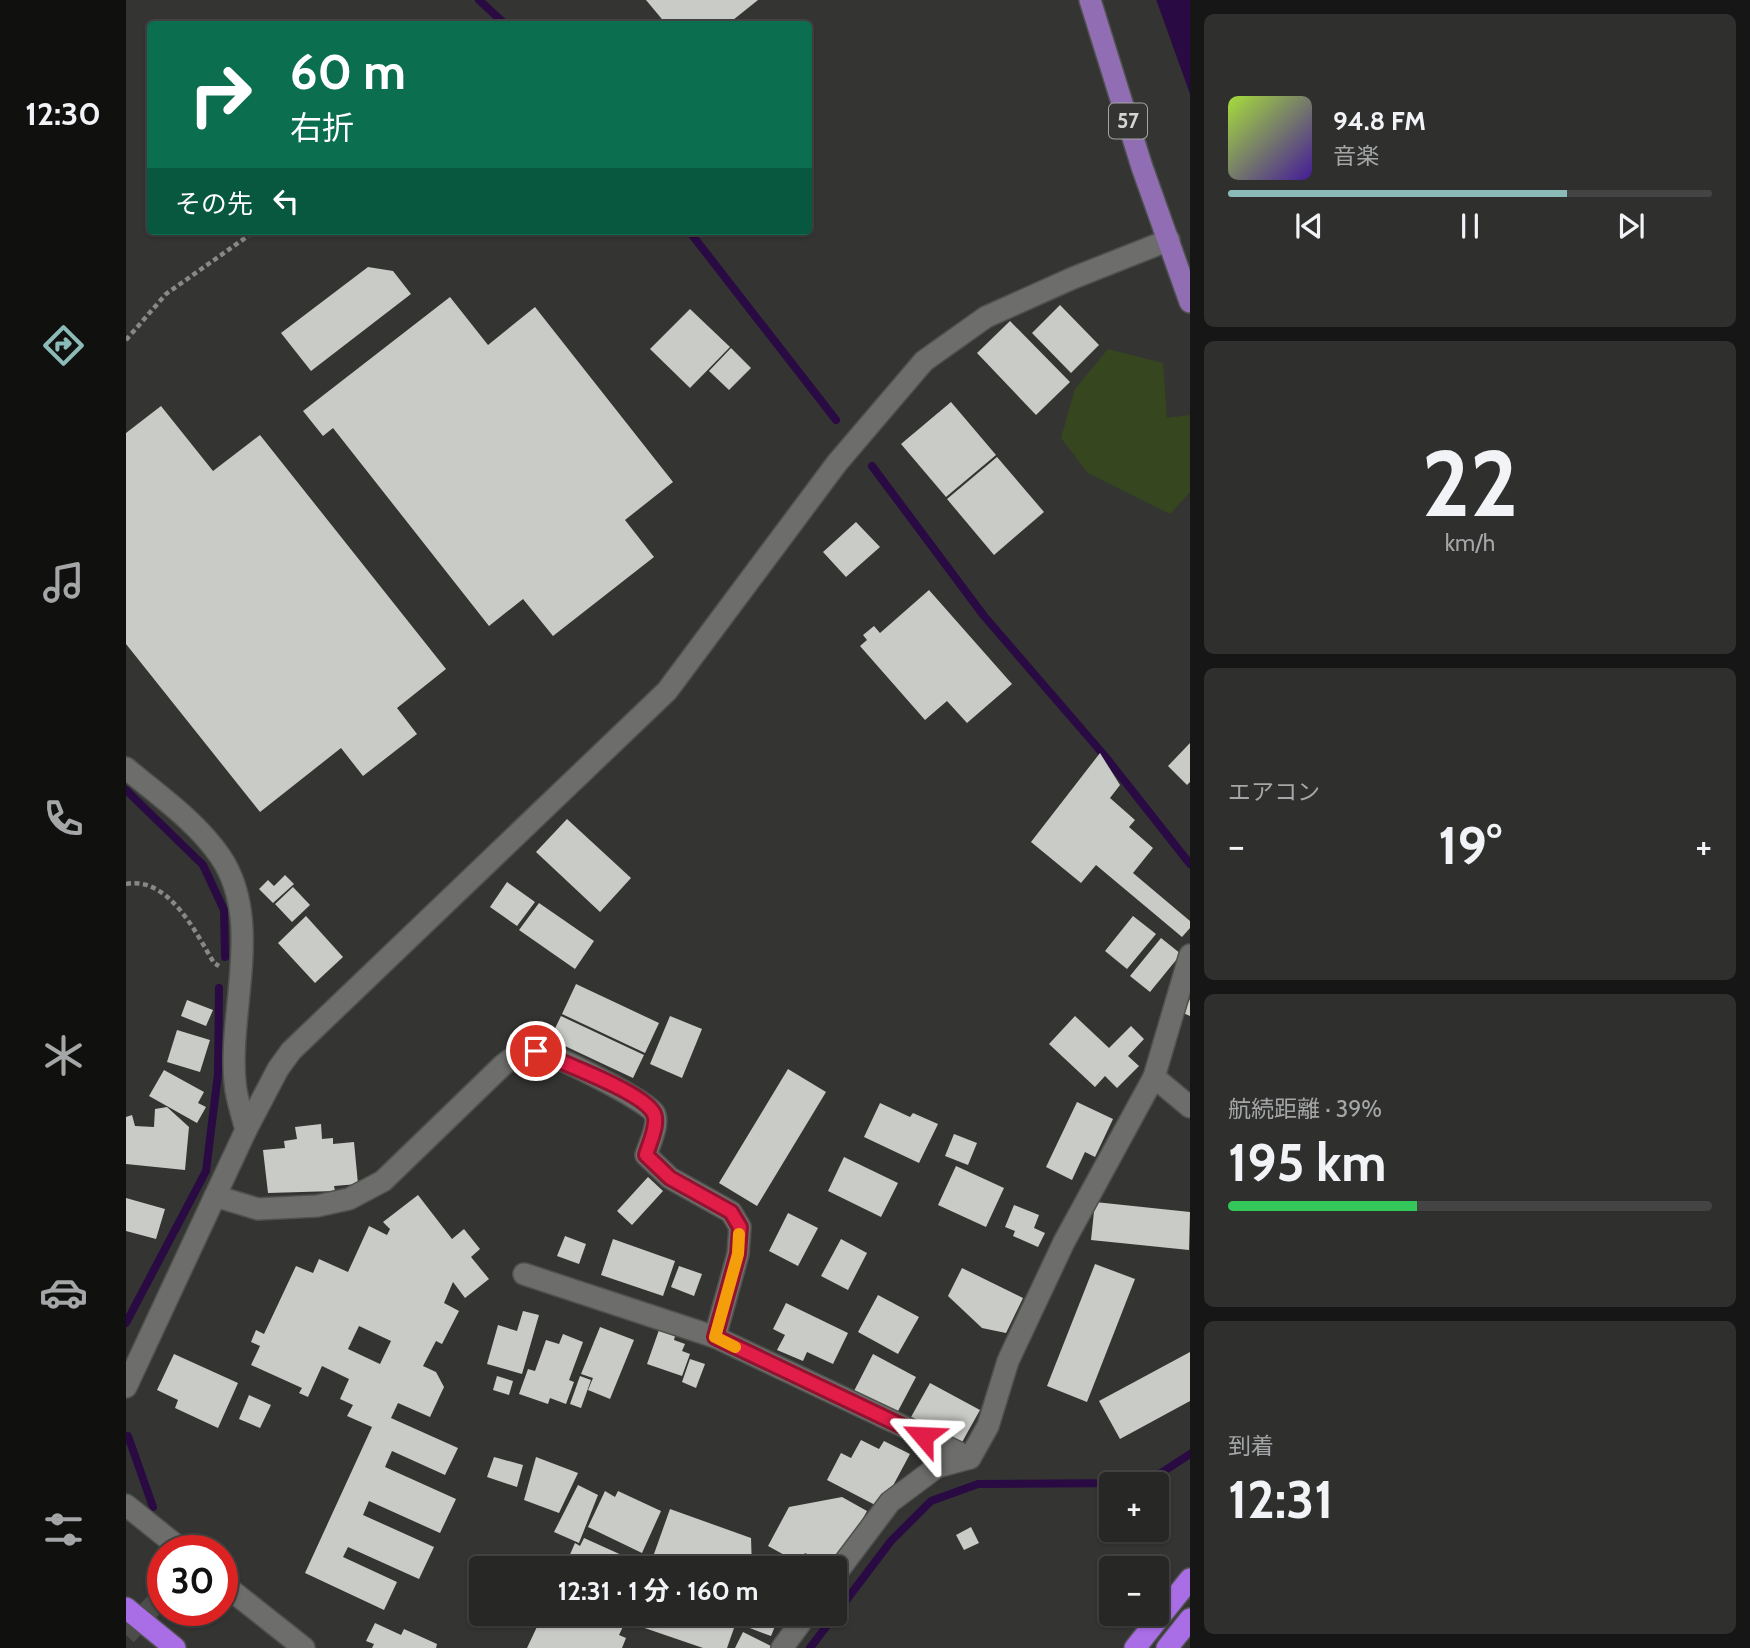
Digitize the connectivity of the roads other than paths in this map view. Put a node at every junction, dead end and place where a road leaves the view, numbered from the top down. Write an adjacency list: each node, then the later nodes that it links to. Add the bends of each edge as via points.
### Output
1 (1090, 0): 2 (main road, 57)
2 (1169, 240): 3 (main road, 57); 8 (street, via 986,317 924,361 837,463 667,691 306,1035 278,1069)
3 (1190, 302)
4 (126, 768): 8 (street, via 194,826 220,856 235,885 244,921 235,1083)
5 (1190, 955): 6 (street)
6 (1154, 1077): 7 (street); 13 (street, via 1064,1242 1008,1361 988,1426)
7 (1190, 1107)
8 (246, 1129): 9 (street)
9 (215, 1196): 11 (street, via 258,1209 349,1199 383,1181 518,1053 536,1051 635,1096 654,1113 656,1121 646,1155 670,1178 731,1212 740,1227 738,1254); 12 (street)
10 (524, 1273): 11 (street)
11 (715, 1337): 13 (street)
12 (126, 1387)
13 (970, 1458): 16 (street, via 937,1467 890,1502)
14 (126, 1505): 15 (street)
15 (163, 1535)
16 (847, 1559)
17 (1190, 1579): 25 (highway)
18 (238, 1596): 23 (street)
19 (126, 1608): 22 (highway)
20 (1190, 1619): 26 (highway)
21 (798, 1626): 24 (street)
22 (175, 1648)
23 (304, 1648)
24 (782, 1648)
25 (1135, 1648)
26 (1167, 1648)

